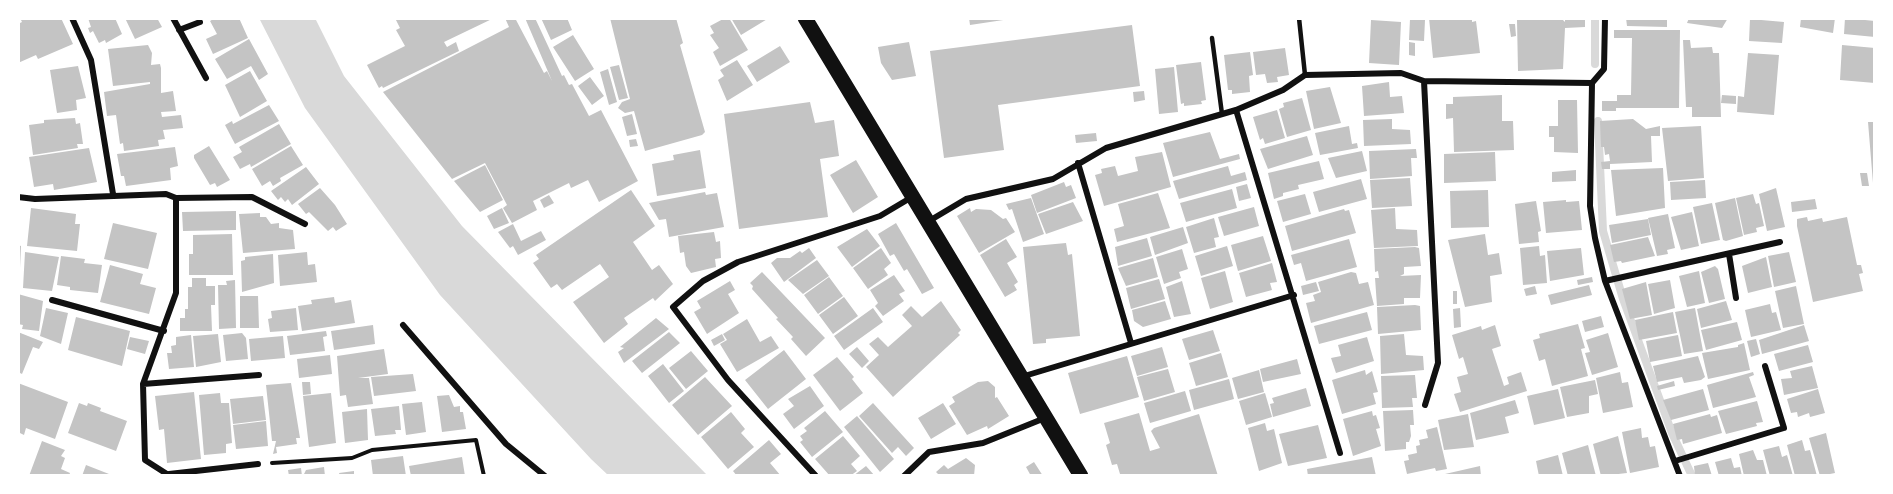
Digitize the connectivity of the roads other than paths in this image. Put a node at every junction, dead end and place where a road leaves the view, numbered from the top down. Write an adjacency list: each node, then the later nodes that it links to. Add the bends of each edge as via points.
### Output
1 (72, 18): 16 (street, via 91,60)
2 (172, 18): 7 (street)
3 (806, 18): 17 (main road)
4 (1299, 18): 9 (lane)
5 (1605, 18): 12 (street, via 1604,69)
6 (200, 22): 7 (street)
7 (179, 30): 10 (street)
8 (1212, 38): 14 (lane)
9 (1305, 75): 11 (street, via 1401,73); 13 (street, via 1283,90)
10 (206, 78)
11 (1424, 81): 12 (street); 35 (street, via 1438,363)
12 (1592, 83): 24 (street, via 1590,206)
13 (1236, 110): 14 (street); 25 (street)
14 (1222, 114): 15 (street, via 1106,148)
15 (1078, 163): 20 (street, via 1053,179 966,199); 30 (street)
16 (113, 194): 18 (street); 19 (street, via 165,194)
17 (914, 196): 20 (main road); 42 (street, via 880,216 738,262 703,281 672,307 728,380)
18 (18, 197)
19 (176, 198): 21 (street, via 252,196); 29 (street, via 176,292)
20 (929, 221): 33 (main road)
21 (305, 224)
22 (1780, 242): 23 (street)
23 (1729, 254): 24 (street); 26 (street)
24 (1605, 281): 38 (street)
25 (1294, 295): 30 (street); 37 (street)
26 (1736, 298)
27 (52, 300): 29 (street)
28 (403, 325): 41 (street, via 506,444)
29 (164, 331): 34 (street)
30 (1131, 343): 33 (street)
31 (1765, 366): 38 (street, via 1784,428)
32 (259, 375): 34 (street)
33 (1021, 377): 36 (main road)
34 (143, 384): 40 (street, via 145,460)
35 (1425, 405)
36 (1045, 418): 43 (street, via 983,443 929,452); 44 (main road)
37 (1340, 453)
38 (1675, 461): 45 (street)
39 (258, 464): 40 (street)
40 (170, 475)
41 (545, 476)
42 (816, 476)
43 (904, 476)
44 (1080, 476)
45 (1680, 476)

